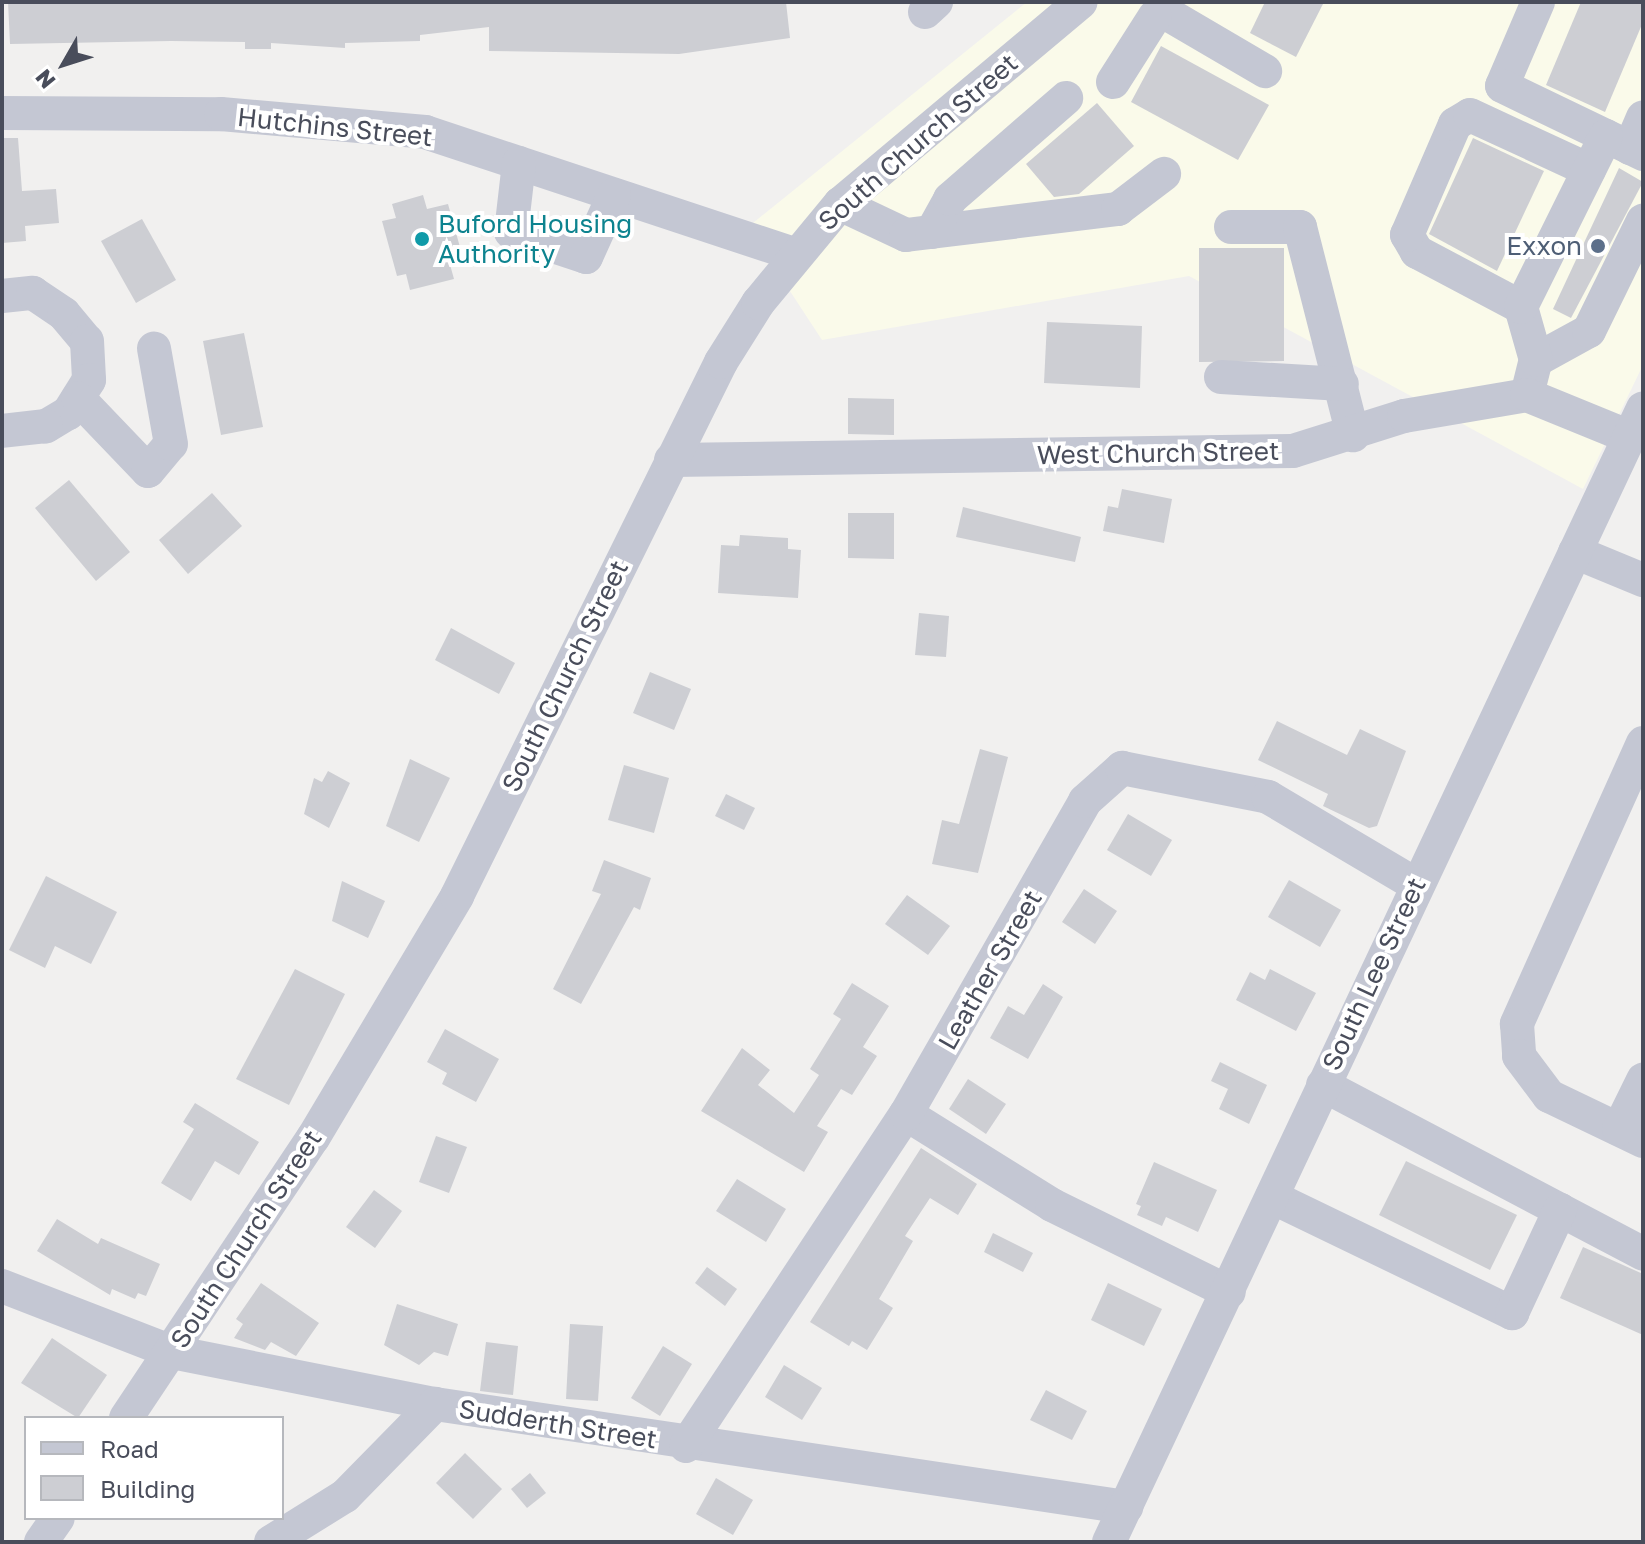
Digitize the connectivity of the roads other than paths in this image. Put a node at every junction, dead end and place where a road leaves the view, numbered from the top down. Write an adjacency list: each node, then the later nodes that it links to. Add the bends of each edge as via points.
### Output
1 (1081, 2): 13 (street, South Church Street)
2 (1538, 2): 8 (street, via 1502,86)
3 (1164, 8): 4 (street); 5 (street)
4 (1265, 71)
5 (1113, 82)
6 (1066, 98): 16 (street, via 950,199)
7 (2, 113): 9 (street, Hutchins Street, via 336,122 425,132)
8 (1630, 139): 10 (street)
9 (519, 163): 12 (street, Hutchins Street); 12 (street, via 511,232 586,257)
10 (1589, 170): 19 (street); 19 (street, via 1470,115 1455,124 1407,235 1417,252)
11 (1164, 174): 16 (street, via 1118,209)
12 (614, 195): 17 (street, Hutchins Street)
13 (840, 204): 16 (street, via 906,235); 17 (street, South Church Street)
14 (1643, 221): 21 (street, via 1589,331)
15 (1231, 227): 23 (street, via 1300,227)
16 (932, 232)
17 (794, 254): 29 (street, South Church Street, via 721,362)
18 (2, 296): 25 (street, via 33,293 64,314 87,341 89,380)
19 (1521, 307): 21 (street)
20 (154, 349): 25 (street, via 171,444 148,471)
21 (1536, 360): 24 (street)
22 (1221, 377): 23 (street)
23 (1342, 384): 28 (street)
24 (1527, 395): 26 (street); 28 (street, West Church Street, via 1404,416)
25 (78, 398): 27 (street, via 46,426)
26 (1636, 423): 30 (street, South Lee Street)
27 (2, 431)
28 (1353, 435): 29 (street, West Church Street, via 1293,451)
29 (671, 460): 43 (street, South Church Street, via 457,896 313,1138)
30 (1575, 552): 31 (street); 33 (street, South Lee Street)
31 (1643, 580)
32 (1643, 743): 37 (street, via 1517,1024 1519,1056 1549,1096)
33 (1415, 884): 35 (street, South Lee Street); 36 (street, Leather Street, via 1268,797 1122,768 1085,801)
34 (1643, 1080): 37 (street)
35 (1323, 1085): 38 (street, South Lee Street); 39 (street)
36 (906, 1114): 42 (street, via 1052,1205); 46 (street, Leather Street)
37 (1631, 1135)
38 (1272, 1197): 39 (street, via 1512,1313); 42 (street, South Lee Street)
39 (1560, 1210): 40 (street)
40 (1643, 1254)
41 (2, 1286): 43 (street, Sudderth Street)
42 (1229, 1292): 47 (street, South Lee Street)
43 (172, 1352): 44 (street, Sudderth Street); 45 (street, South Church Street)
44 (435, 1404): 46 (street, Sudderth Street); 50 (street, via 345,1496)
45 (127, 1416)
46 (686, 1446): 47 (street, Sudderth Street)
47 (1126, 1507): 51 (street, South Lee Street)
48 (57, 1520): 49 (street)
49 (41, 1542)
50 (271, 1542)
51 (1109, 1542)

